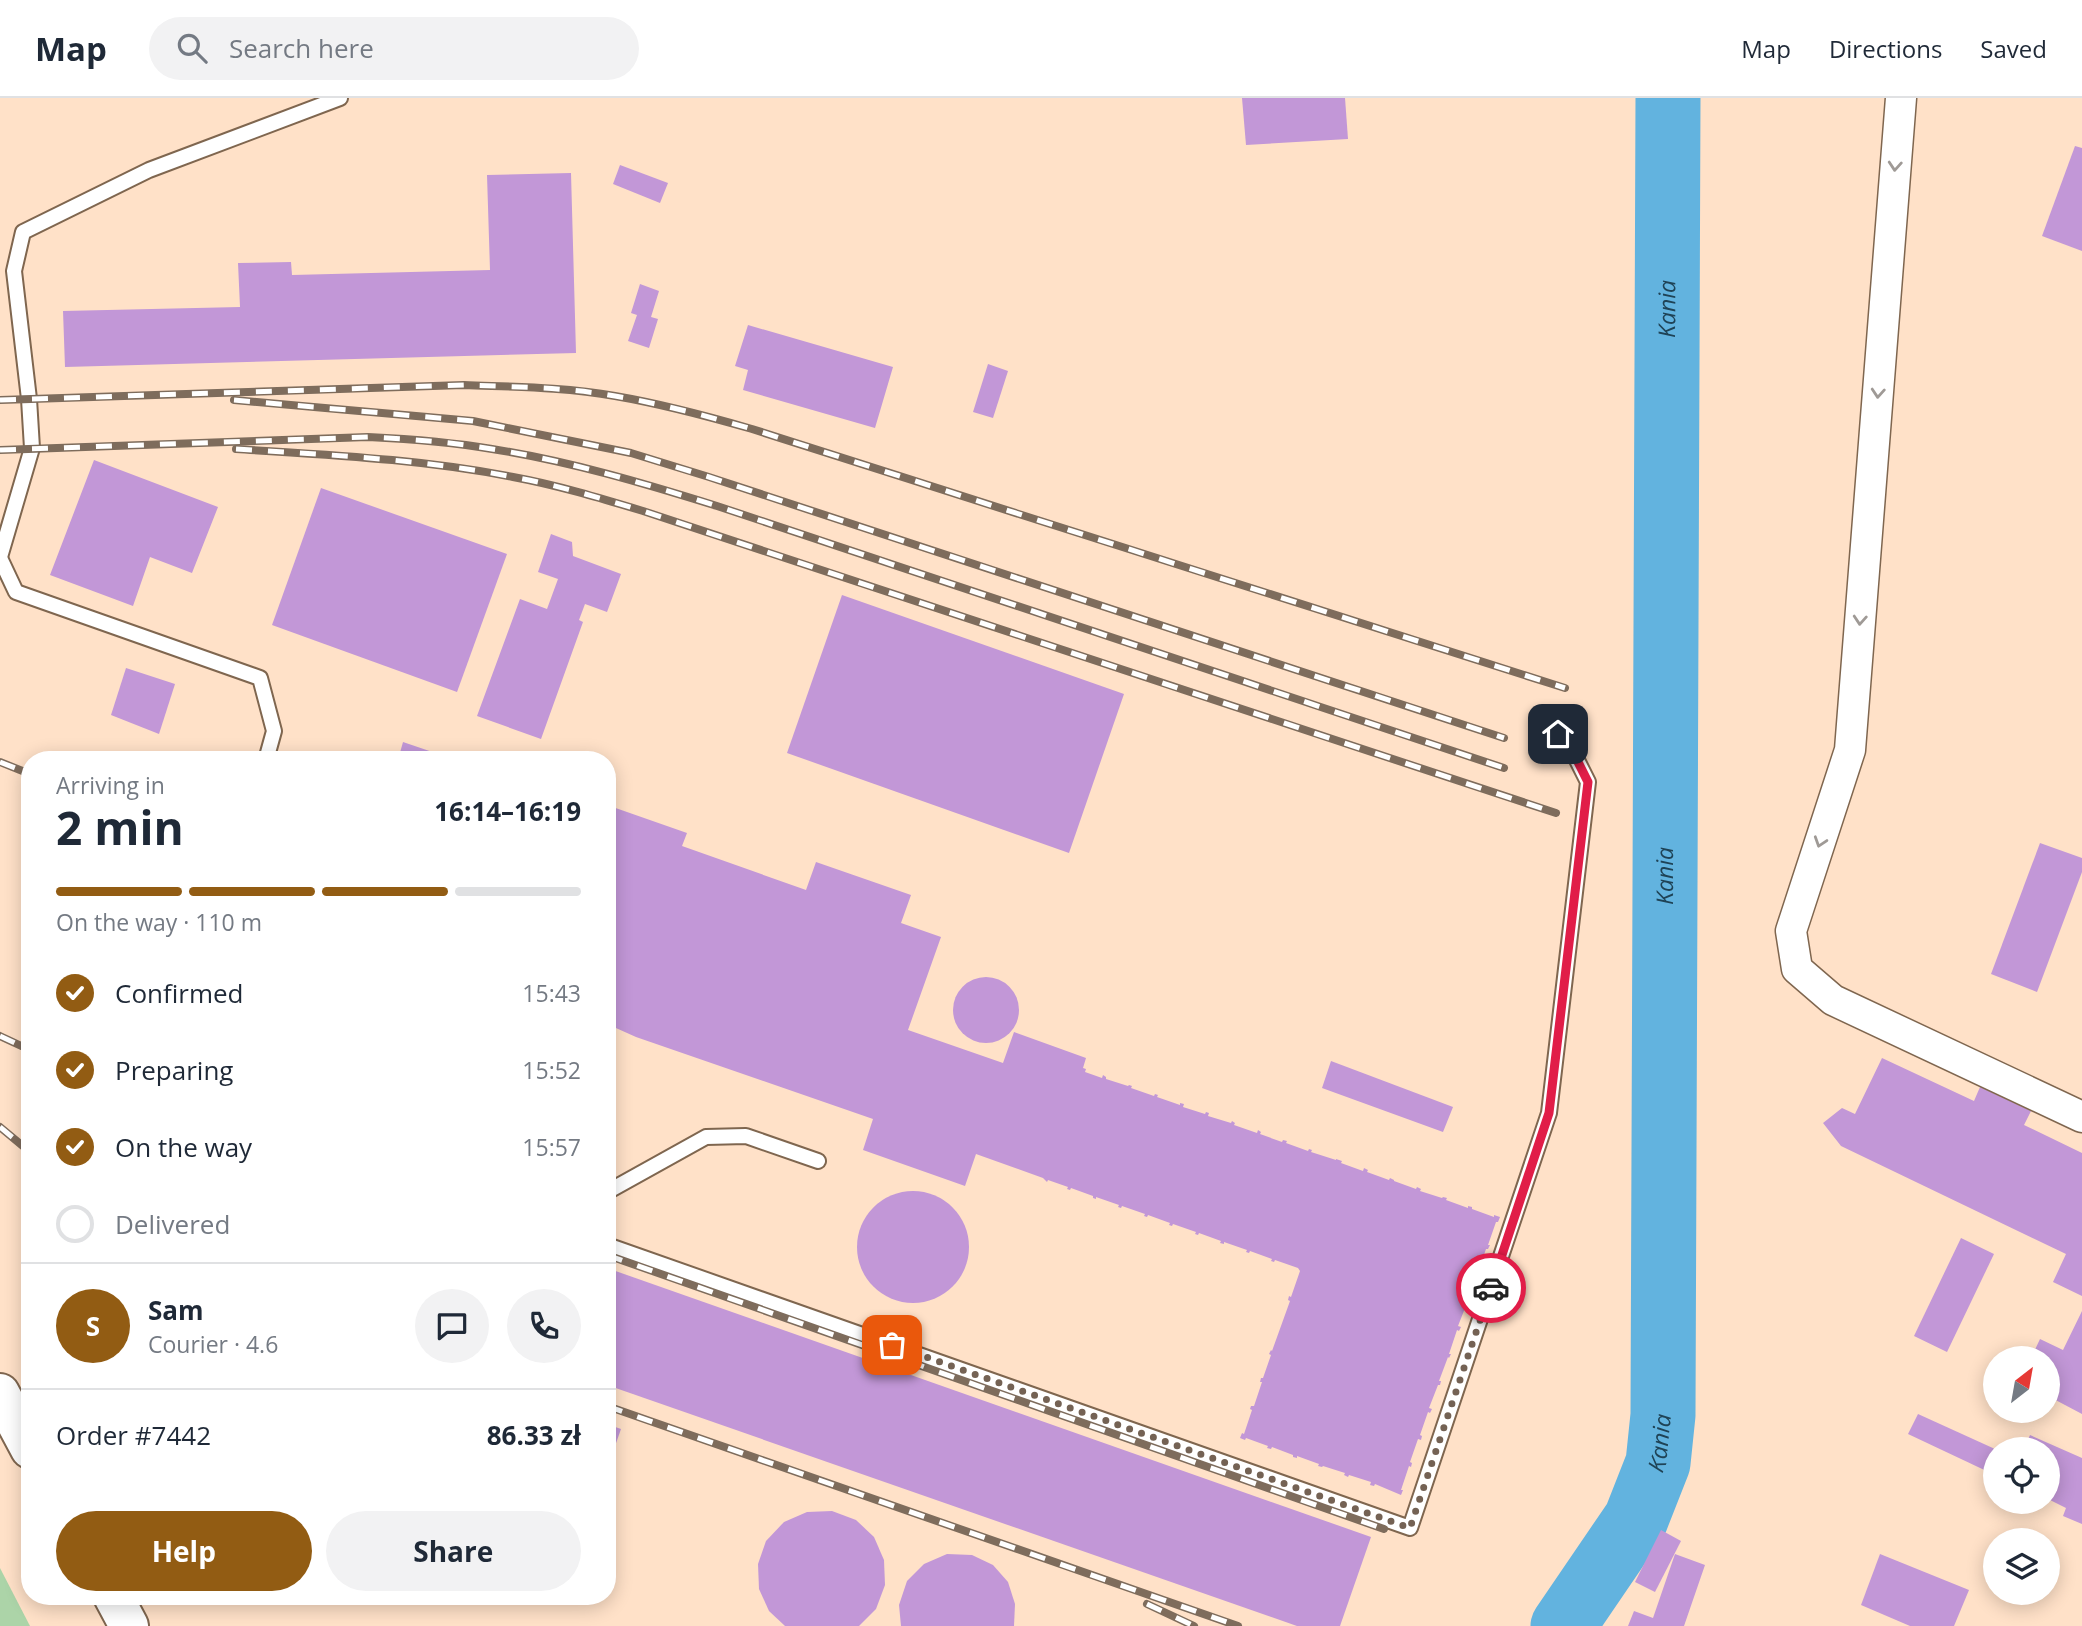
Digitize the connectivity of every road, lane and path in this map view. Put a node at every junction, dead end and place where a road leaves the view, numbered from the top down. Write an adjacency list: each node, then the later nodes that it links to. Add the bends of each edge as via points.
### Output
1 (340, 98): 3 (lane, via 149,170 23,232 14,271 32,448)
2 (1901, 98): 6 (street, one-way to 6, via 1850,750 1791,931 1797,969 1833,1000)
3 (0, 557): 5 (lane, via 16,592 260,678 274,731)
4 (1558, 734): 9 (lane, via 1570,746 1588,782 1549,1113 1410,1528)
5 (268, 751)
6 (2082, 1117)
7 (818, 1161): 8 (lane, via 746,1136 706,1137)
8 (616, 1187)
9 (616, 1248)
10 (0, 1393): 11 (street)
11 (21, 1431)
12 (118, 1605): 13 (street)
13 (129, 1626)

